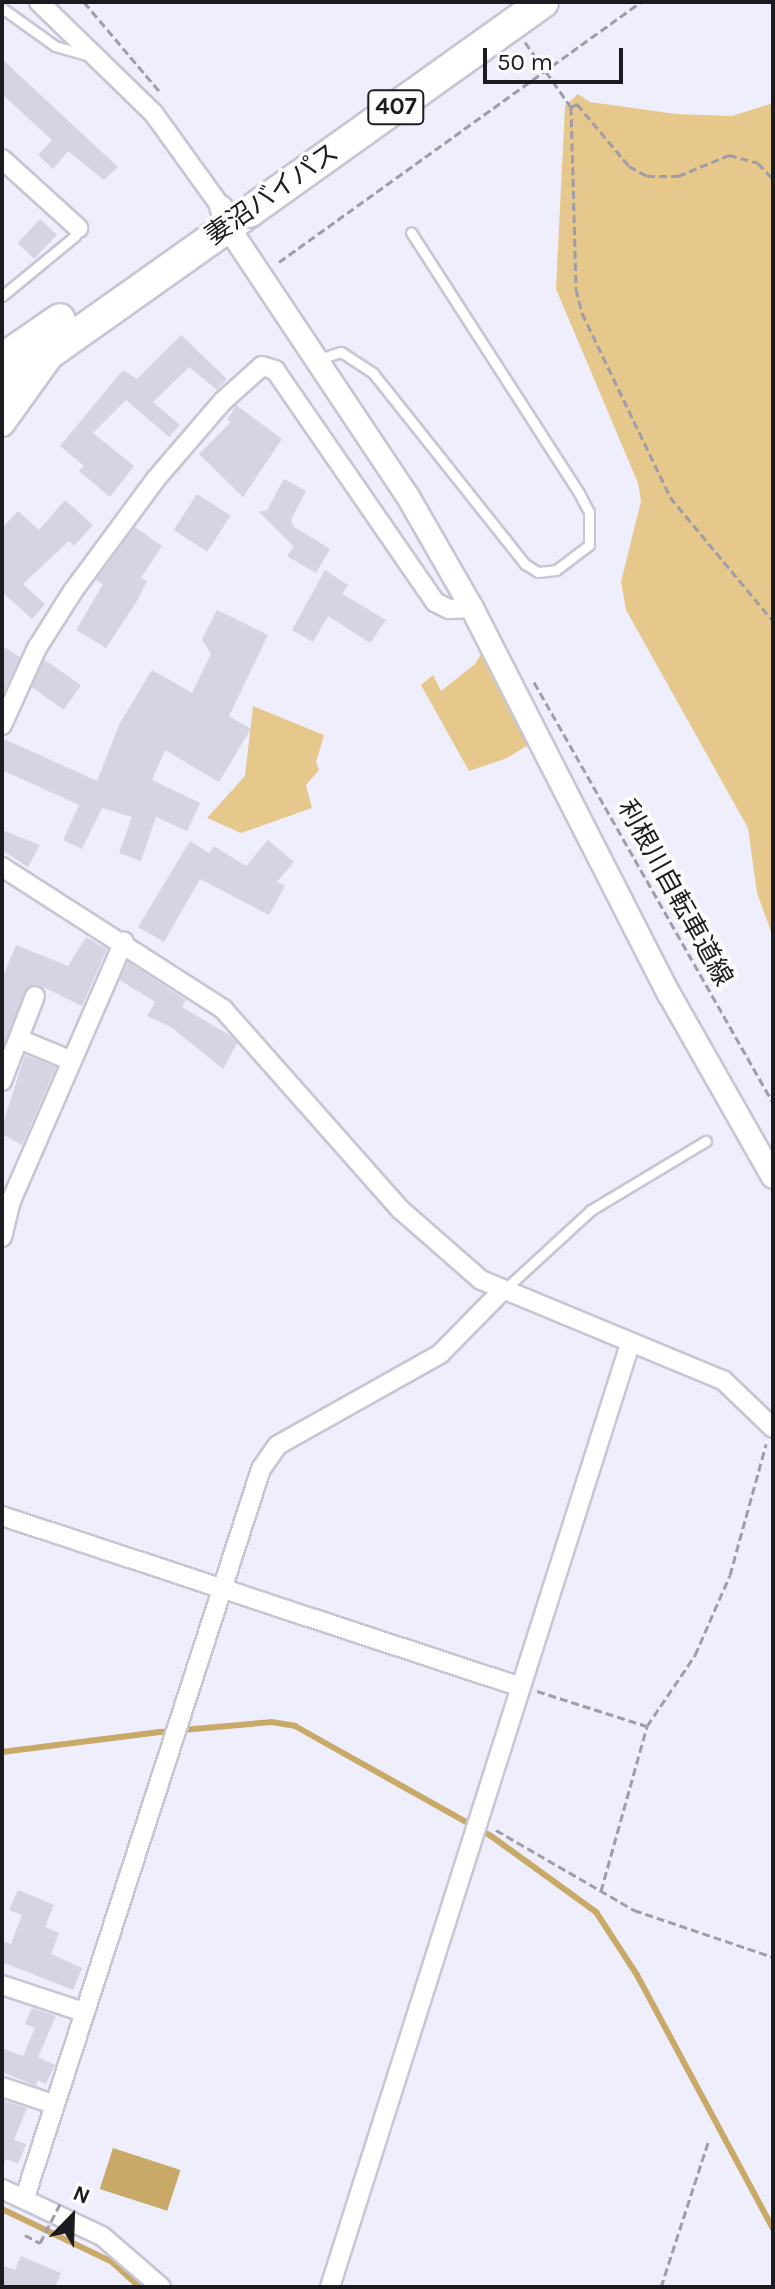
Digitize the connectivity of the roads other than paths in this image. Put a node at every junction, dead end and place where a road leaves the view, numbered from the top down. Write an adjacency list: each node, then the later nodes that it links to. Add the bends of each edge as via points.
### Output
1 (39, 2): 5 (street)
2 (507, 2): 7 (highway, 妻沼バイパス / 407)
3 (543, 2): 7 (highway, 妻沼バイパス / 407, bridge)
4 (2, 8): 5 (lane, via 55,46)
5 (94, 57): 7 (street, via 154,114)
6 (2, 159): 8 (street)
7 (234, 210): 11 (highway, 妻沼バイパス / 407); 12 (highway, 妻沼バイパス / 407); 13 (street)
8 (78, 228): 10 (lane)
9 (411, 232): 13 (lane, via 579,493 591,521 589,545 556,570 538,572 525,564 373,373 341,352)
10 (2, 296)
11 (55, 347): 14 (highway, 妻沼バイパス / 407); 15 (main road)
12 (2, 359)
13 (319, 359): 16 (street)
14 (2, 387)
15 (2, 424)
16 (472, 608): 17 (street, via 449,609 435,602 275,370 262,366 223,401 155,480 73,591 37,648); 25 (street, via 669,994)
17 (2, 725)
18 (2, 867): 19 (street)
19 (124, 941): 22 (street); 28 (street, via 223,1009 401,1210)
20 (35, 996): 21 (street)
21 (19, 1039): 22 (street); 23 (street)
22 (72, 1061): 26 (street)
23 (2, 1081)
24 (706, 1141): 28 (lane, via 591,1210)
25 (773, 1177)
26 (6, 1200): 27 (street)
27 (2, 1237)
28 (501, 1292): 29 (street); 32 (street, via 440,1354 278,1445 261,1469)
29 (630, 1344): 30 (street, via 723,1380); 33 (street)
30 (772, 1427)
31 (2, 1516): 32 (street)
32 (221, 1590): 33 (street); 35 (street)
33 (521, 1687): 41 (street)
34 (2, 1985): 35 (street)
35 (83, 2012): 37 (street)
36 (2, 2087): 37 (street)
37 (53, 2104): 39 (street)
38 (2, 2189): 39 (street)
39 (25, 2197): 40 (street, via 102,2236)
40 (161, 2287)
41 (330, 2287)

